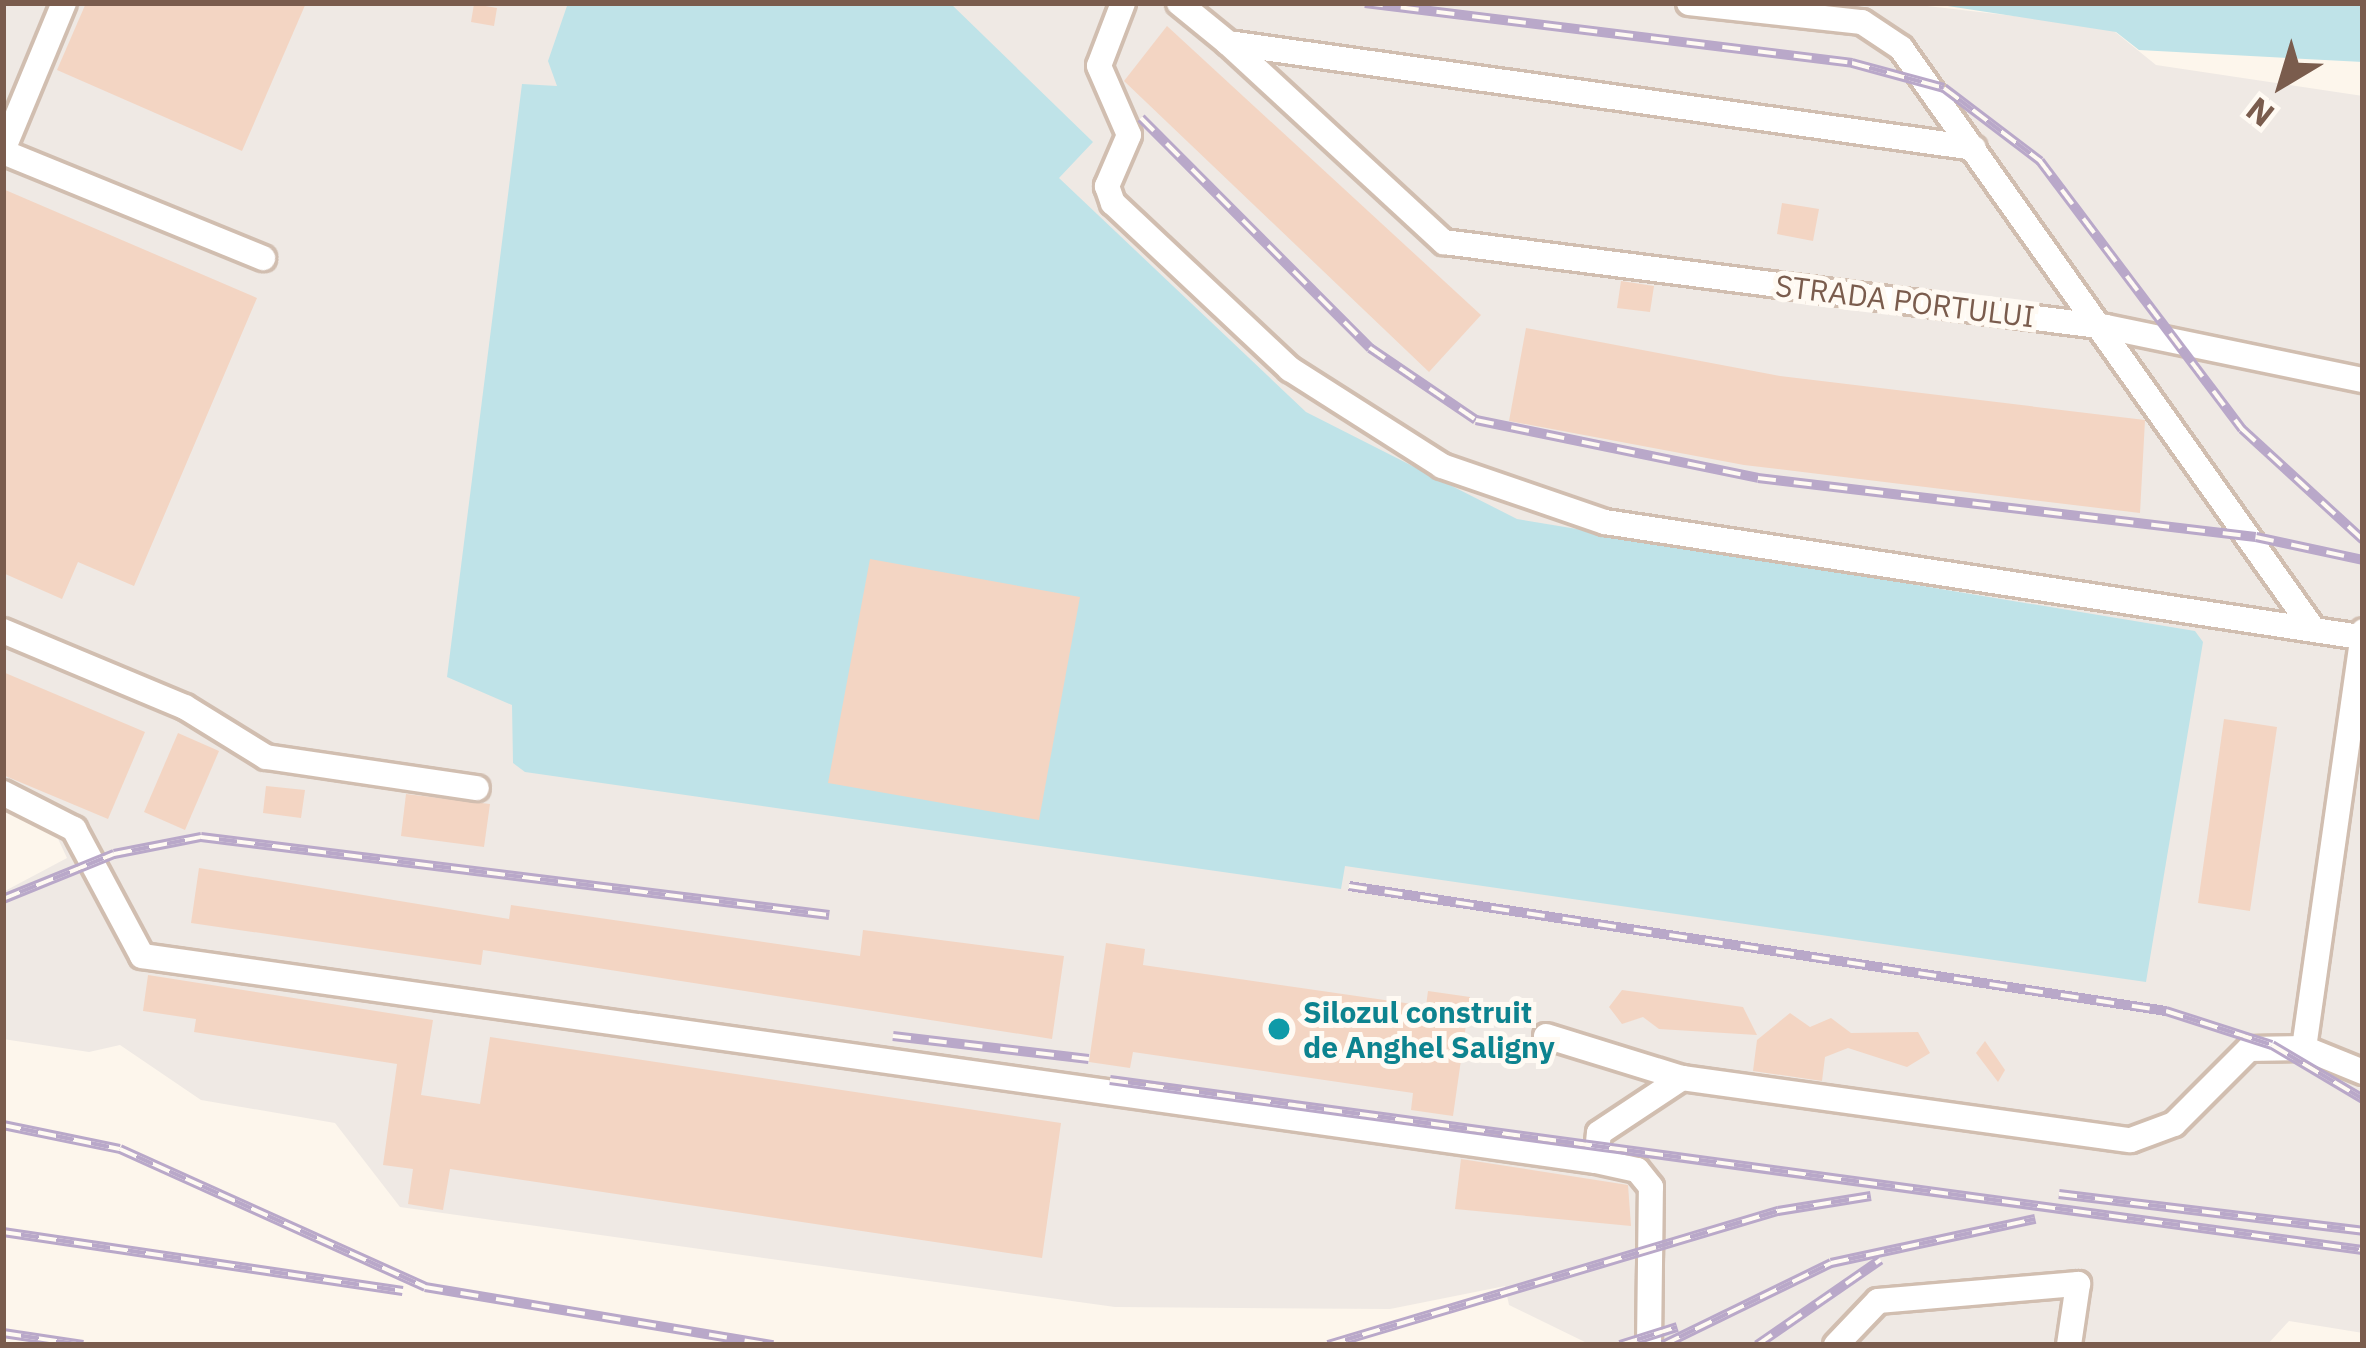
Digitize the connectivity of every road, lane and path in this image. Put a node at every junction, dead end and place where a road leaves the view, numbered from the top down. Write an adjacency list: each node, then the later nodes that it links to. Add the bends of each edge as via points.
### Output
1 (64, 3): 7 (lane)
2 (1123, 3): 11 (lane, via 1099,66 1130,135 1106,186 1113,203 1290,368 1442,466 1605,522)
3 (1179, 3): 5 (lane)
4 (1689, 3): 6 (lane, via 1877,30)
5 (1228, 43): 6 (lane); 9 (lane, STRADA PORTULUI, via 1444,242)
6 (1974, 148): 9 (lane)
7 (3, 151): 8 (lane)
8 (263, 258)
9 (2106, 327): 10 (lane, STRADA PORTULUI); 11 (lane)
10 (2363, 380)
11 (2312, 626): 13 (lane)
12 (3, 631): 14 (lane, via 185,707 266,757)
13 (2362, 634): 17 (lane)
14 (477, 788)
15 (3, 793): 20 (lane, via 74,829 142,956)
16 (1546, 1036): 19 (lane)
17 (2303, 1048): 18 (lane); 19 (lane, via 2231,1058 2174,1124 2131,1140)
18 (2363, 1072)
19 (1682, 1078): 20 (lane, via 1602,1124)
20 (1596, 1161): 21 (lane, via 1637,1170 1651,1187)
21 (1649, 1345)
22 (1836, 1345): 23 (lane, via 1878,1301 2078,1284)
23 (2069, 1345)

